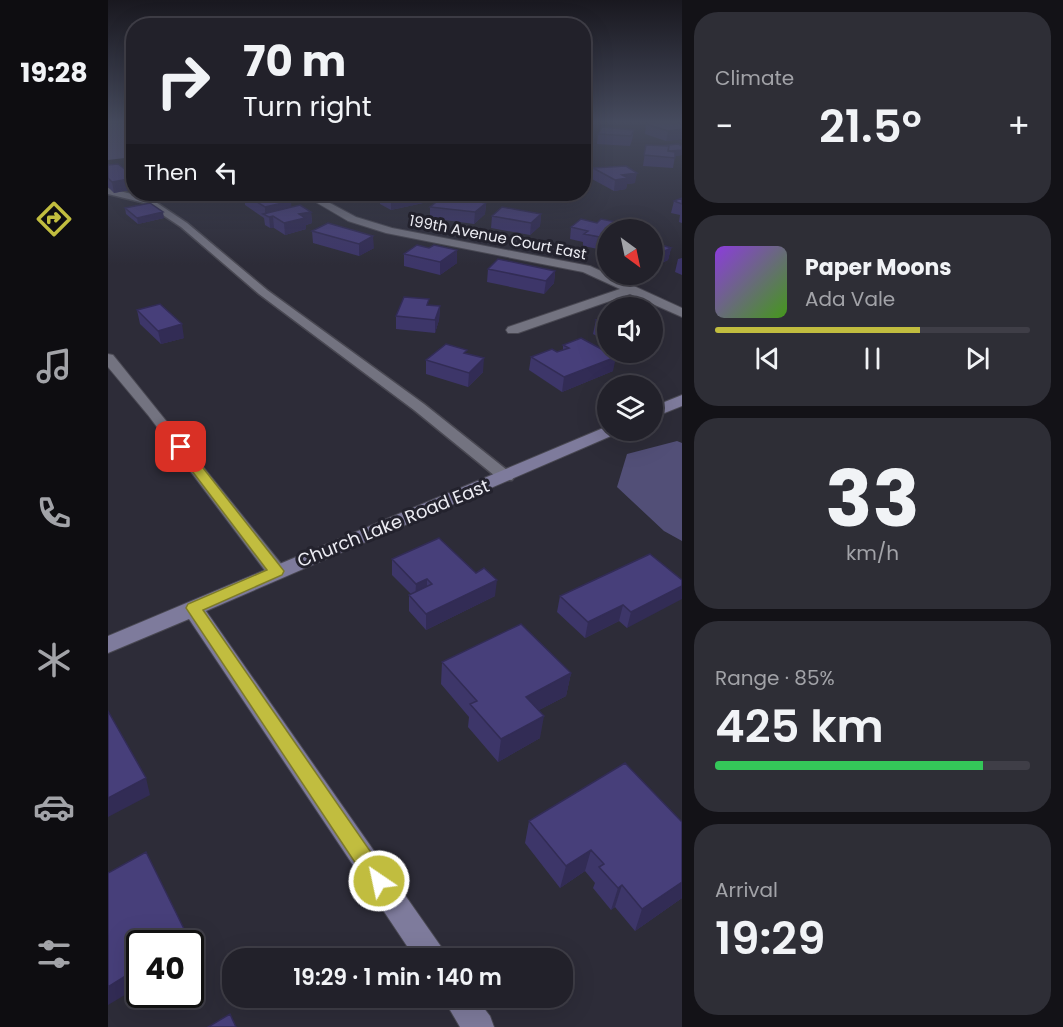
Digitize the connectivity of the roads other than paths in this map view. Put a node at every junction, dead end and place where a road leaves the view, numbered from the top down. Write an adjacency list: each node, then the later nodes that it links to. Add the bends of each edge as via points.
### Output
1 (108, 191): 2 (lane)
2 (126, 196)
3 (148, 201): 12 (lane)
4 (320, 201): 5 (street, 199th Avenue Court East, via 352,219 390,231 562,262)
5 (633, 289): 6 (street, 199th Avenue Court East); 7 (street)
6 (682, 313)
7 (513, 330)
8 (108, 358): 13 (street)
9 (682, 400): 10 (street)
10 (663, 408)
11 (597, 437): 12 (street, Church Lake Road East)
12 (506, 477): 13 (street, Church Lake Road East)
13 (276, 571): 14 (street, Church Lake Road East)
14 (193, 608): 15 (street, Church Lake Road East); 16 (street)
15 (108, 645)
16 (425, 948)
17 (465, 1008): 18 (street)
18 (478, 1027)

